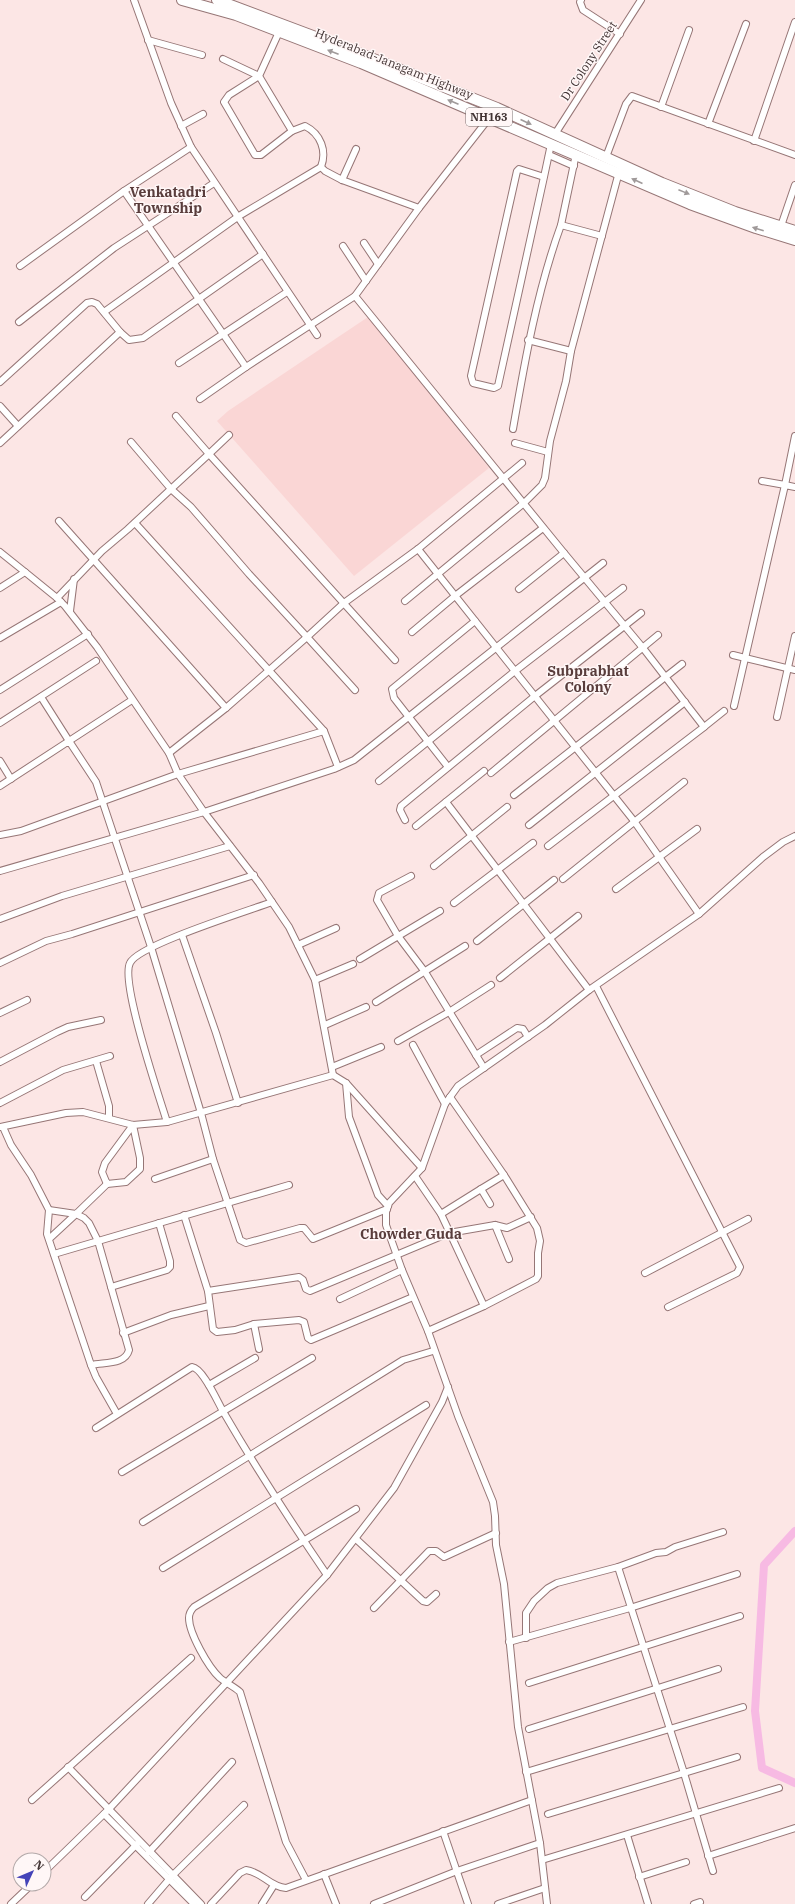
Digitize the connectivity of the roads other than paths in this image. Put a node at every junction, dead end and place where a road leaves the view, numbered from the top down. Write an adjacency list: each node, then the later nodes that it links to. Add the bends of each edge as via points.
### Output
1 (134, 0): 11 (street)
2 (182, 0): 9 (highway, Hyderabad-Janagam Highway / NH163, via 236,15)
3 (216, 0): 16 (highway, Hyderabad-Janagam Highway / NH163)
4 (581, 0): 10 (street, via 583,10)
5 (641, 0): 10 (street, Dr Colony Street)
6 (795, 22): 23 (street)
7 (746, 24): 19 (street)
8 (689, 30): 15 (street)
9 (279, 32): 14 (street); 18 (highway, Hyderabad-Janagam Highway / NH163, one-way to 9, via 361,63)
10 (620, 34): 22 (street, Dr Colony Street)
11 (148, 40): 12 (street); 20 (street, via 170,103)
12 (202, 55)
13 (223, 59): 14 (street)
14 (259, 76): 21 (street); 21 (street, via 226,98 224,102 227,111 255,155 261,155)
15 (661, 107): 19 (street); 29 (street, via 630,97)
16 (497, 108): 18 (street); 22 (highway, Hyderabad-Janagam Highway / NH163, one-way to 22)
17 (203, 114): 20 (street)
18 (490, 118): 22 (highway, Hyderabad-Janagam Highway / NH163); 38 (street)
19 (708, 124): 23 (street)
20 (181, 126): 24 (street)
21 (292, 131): 31 (street, via 305,126 317,134 324,153)
22 (553, 139): 26 (highway, Hyderabad-Janagam Highway / NH163); 28 (street); 29 (highway, Hyderabad-Janagam Highway / NH163)
23 (754, 141): 27 (street)
24 (191, 146): 35 (street); 37 (street)
25 (356, 149): 34 (street)
26 (576, 154): 30 (street); 32 (highway, Hyderabad-Janagam Highway / NH163)
27 (795, 155)
28 (549, 156): 30 (street); 33 (street)
29 (606, 157): 41 (highway, Hyderabad-Janagam Highway / NH163, one-way to 41, via 684,192 735,212)
30 (574, 166): 40 (street)
31 (321, 167): 34 (street); 39 (street)
32 (618, 172): 44 (street); 45 (highway, Hyderabad-Janagam Highway / NH163, one-way to 32, via 690,204)
33 (544, 177): 33 (street, via 498,386 494,388 473,383 471,376 517,171 519,169)
34 (342, 180): 38 (street)
35 (214, 183): 39 (street); 42 (street)
36 (795, 185): 41 (street)
37 (124, 192): 42 (street); 51 (street)
38 (419, 208): 50 (street)
39 (239, 216): 48 (street); 49 (street)
40 (561, 226): 44 (street); 62 (street, via 548,261)
41 (781, 226): 43 (highway, Hyderabad-Janagam Highway / NH163)
42 (148, 228): 49 (street); 57 (street, via 114,248)
43 (795, 231)
44 (602, 236): 63 (street)
45 (795, 240)
46 (364, 243): 50 (street)
47 (343, 246): 52 (street)
48 (263, 254): 53 (street); 55 (street)
49 (172, 263): 55 (street); 56 (street)
50 (378, 264): 52 (street)
51 (20, 266)
52 (366, 281): 54 (street)
53 (287, 292): 58 (street); 60 (street)
54 (355, 296): 58 (street); 80 (street)
55 (198, 298): 59 (street, via 143,338 128,340); 60 (street)
56 (104, 312): 59 (street); 66 (street, via 92,302 87,304)
57 (19, 322)
58 (311, 324): 61 (street); 65 (street)
59 (120, 332): 70 (street)
60 (222, 334): 64 (street); 65 (street)
61 (317, 335)
62 (528, 340): 63 (street); 71 (street)
63 (571, 351): 77 (street)
64 (179, 363)
65 (246, 367): 67 (street)
66 (0, 382)
67 (200, 400)
68 (0, 406): 70 (street)
69 (176, 416): 78 (street)
70 (18, 426): 75 (street)
71 (513, 429)
72 (229, 435): 78 (street)
73 (795, 436): 82 (street)
74 (131, 442): 84 (street)
75 (0, 443)
76 (515, 443): 77 (street)
77 (548, 452): 85 (street, via 542,485)
78 (209, 454): 84 (street); 105 (street)
79 (522, 463): 80 (street)
80 (503, 479): 85 (street); 89 (street)
81 (762, 481): 82 (street)
82 (785, 485): 83 (street); 119 (street)
83 (795, 487)
84 (171, 489): 87 (street); 114 (street)
85 (524, 503): 88 (street); 95 (street)
86 (59, 521): 92 (street)
87 (135, 523): 92 (street); 125 (street)
88 (543, 528): 91 (street); 101 (street)
89 (418, 549): 95 (street); 105 (street)
90 (0, 552): 94 (street)
91 (564, 553): 96 (street); 100 (street)
92 (93, 560): 97 (street); 135 (street)
93 (603, 563): 96 (street)
94 (25, 572): 98 (street); 102 (street)
95 (438, 575): 101 (street); 103 (street)
96 (584, 578): 104 (street); 116 (street)
97 (74, 579): 102 (street); 106 (street)
98 (0, 588)
99 (623, 588): 104 (street)
100 (519, 589)
101 (455, 596): 108 (street); 110 (street)
102 (59, 600): 106 (street); 115 (street)
103 (405, 601)
104 (604, 602): 109 (street); 126 (street)
105 (344, 604): 114 (street); 120 (street)
106 (70, 611): 111 (street)
107 (641, 612): 109 (street)
108 (475, 621): 116 (street); 137 (street, via 392,689 394,698)
109 (625, 626): 117 (street); 130 (street)
110 (412, 632)
111 (88, 634): 128 (street); 132 (street)
112 (658, 635): 117 (street)
113 (795, 636): 123 (street)
114 (307, 637): 125 (street); 129 (street)
115 (0, 638)
116 (495, 647): 126 (street); 137 (street)
117 (643, 648): 127 (street); 139 (street)
118 (733, 655): 119 (street)
119 (745, 658): 123 (street); 134 (street)
120 (395, 660)
121 (96, 661): 131 (street)
122 (682, 664): 127 (street)
123 (788, 669): 124 (street); 138 (street)
124 (795, 670)
125 (269, 671): 135 (street); 142 (street)
126 (514, 671): 130 (street); 144 (street)
127 (665, 676): 133 (street); 145 (street)
128 (0, 690)
129 (355, 690)
130 (535, 696): 139 (street); 149 (street)
131 (41, 697): 140 (street); 143 (street)
132 (132, 700): 143 (street); 146 (street)
133 (685, 702): 141 (street); 152 (street)
134 (734, 706)
135 (226, 708): 146 (street)
136 (724, 712): 141 (street)
137 (409, 717): 144 (street); 148 (street, via 357,758)
138 (777, 717)
139 (555, 720): 145 (street); 151 (street)
140 (0, 723)
141 (704, 727): 159 (street)
142 (324, 731): 148 (street); 153 (street)
143 (69, 741): 154 (street); 161 (street, via 96,782)
144 (428, 742): 149 (street); 155 (street)
145 (576, 747): 152 (street); 158 (street)
146 (169, 753): 153 (street)
147 (0, 761): 154 (street)
148 (338, 767): 163 (street)
149 (448, 767): 164 (street, via 401,806 400,810)
150 (484, 771): 160 (street)
151 (491, 773)
152 (596, 773): 159 (street); 166 (street)
153 (178, 774): 161 (street); 163 (street)
154 (11, 779): 157 (street)
155 (379, 781)
156 (684, 782): 165 (street)
157 (0, 786)
158 (514, 795)
159 (615, 797): 165 (street); 175 (street)
160 (446, 802): 167 (street); 170 (street)
161 (102, 803): 169 (street, via 21,831); 172 (street)
162 (507, 807): 170 (street)
163 (204, 812): 172 (street); 174 (street)
164 (406, 820)
165 (634, 821): 176 (street); 183 (street)
166 (529, 825)
167 (416, 826)
168 (697, 829): 176 (street)
169 (0, 835)
170 (471, 836): 177 (street); 178 (street)
171 (795, 836): 191 (street, via 763,858)
172 (113, 837): 179 (street); 181 (street)
173 (534, 842): 178 (street)
174 (230, 846): 180 (street); 181 (street)
175 (548, 846)
176 (660, 857): 185 (street); 191 (street)
177 (434, 866)
178 (497, 870): 187 (street); 188 (street)
179 (0, 871)
180 (254, 875): 186 (street); 189 (street)
181 (127, 876): 189 (street); 193 (street)
182 (412, 876): 196 (street, via 377,895 381,910)
183 (563, 879)
184 (554, 880): 188 (street)
185 (616, 890)
186 (272, 902): 195 (street); 199 (street)
187 (454, 903)
188 (523, 905): 197 (street); 198 (street)
189 (139, 911): 201 (street); 203 (street, via 46,941)
190 (440, 911): 196 (street)
191 (699, 914): 209 (street)
192 (578, 916): 197 (street)
193 (0, 919)
194 (336, 928): 199 (street)
195 (182, 935): 201 (street); 232 (street)
196 (398, 936): 202 (street); 205 (street)
197 (550, 939): 206 (street); 210 (street)
198 (477, 941)
199 (298, 945): 207 (street)
200 (465, 946): 205 (street)
201 (151, 947): 234 (street); 236 (street, via 135,956 129,964 129,985)
202 (360, 959)
203 (0, 963)
204 (353, 964): 207 (street)
205 (425, 972): 212 (street); 214 (street)
206 (500, 978)
207 (315, 980): 217 (street)
208 (491, 985): 214 (street)
209 (596, 986): 210 (street); 258 (street)
210 (589, 990): 218 (street)
211 (27, 1000): 215 (street)
212 (376, 1002)
213 (366, 1007): 217 (street)
214 (449, 1012): 219 (street); 222 (street)
215 (0, 1013)
216 (100, 1020): 225 (street, via 56,1032)
217 (325, 1025): 226 (street)
218 (528, 1037): 222 (street, via 523,1029 518,1028); 227 (street)
219 (398, 1041)
220 (413, 1046): 233 (street)
221 (381, 1047): 226 (street)
222 (476, 1055): 227 (street)
223 (110, 1056): 224 (street)
224 (96, 1061): 231 (street, via 63,1070); 235 (street)
225 (0, 1062)
226 (332, 1067): 228 (street)
227 (484, 1068): 230 (street, via 458,1086)
228 (333, 1075): 229 (street); 232 (street)
229 (346, 1083): 240 (street); 249 (street, via 349,1117 378,1195)
230 (450, 1097): 233 (street); 241 (street)
231 (0, 1103)
232 (238, 1103): 234 (street)
233 (445, 1104): 240 (street)
234 (201, 1113): 236 (street); 239 (street)
235 (109, 1118): 237 (street); 238 (street, via 83,1112 66,1113)
236 (167, 1122): 237 (street)
237 (133, 1125): 244 (street, via 105,1163 102,1172); 244 (street, via 140,1169 126,1182)
238 (2, 1127): 250 (street)
239 (213, 1159): 243 (street); 248 (street)
240 (422, 1168): 242 (street)
241 (504, 1175): 246 (street); 254 (street)
242 (415, 1176): 249 (street, via 401,1189); 252 (street)
243 (154, 1179)
244 (107, 1184): 251 (street)
245 (289, 1185): 248 (street)
246 (481, 1189): 247 (street); 252 (street)
247 (490, 1204)
248 (227, 1205): 249 (street, via 240,1240 245,1244 300,1228 304,1228 313,1239); 253 (street)
249 (388, 1207): 263 (street, via 386,1225)
250 (49, 1210): 251 (street); 260 (street)
251 (76, 1214): 260 (street); 261 (street, via 89,1223)
252 (441, 1214): 259 (street)
253 (184, 1215): 256 (street); 268 (street)
254 (531, 1217): 257 (street, via 507,1228); 272 (street, via 540,1241 538,1276 528,1285)
255 (748, 1219): 258 (street)
256 (159, 1223): 261 (street); 267 (street, via 170,1267)
257 (495, 1225): 259 (street); 264 (street)
258 (722, 1232): 266 (street); 273 (street, via 740,1270)
259 (449, 1233): 263 (street); 272 (street)
260 (49, 1239): 262 (street)
261 (98, 1241): 262 (street); 267 (street)
262 (54, 1254): 281 (street)
263 (396, 1254): 265 (street); 268 (street, via 310,1291 299,1277)
264 (509, 1259)
265 (402, 1270): 269 (street); 270 (street)
266 (645, 1273)
267 (111, 1287): 276 (street)
268 (208, 1291): 271 (street)
269 (413, 1297): 274 (street, via 311,1340 308,1338 304,1322 299,1320); 275 (street)
270 (340, 1299)
271 (209, 1306): 274 (street, via 213,1328 217,1332); 276 (street, via 171,1315)
272 (484, 1306): 275 (street)
273 (668, 1307)
274 (254, 1324): 277 (street)
275 (428, 1331): 278 (street)
276 (123, 1333): 281 (street, via 130,1350 125,1359)
277 (259, 1349)
278 (434, 1351): 283 (street); 288 (street, via 403,1360)
279 (255, 1358): 282 (street)
280 (312, 1358): 285 (street)
281 (91, 1365): 286 (street)
282 (209, 1385): 285 (street); 286 (street, via 199,1370 192,1367)
283 (448, 1388): 294 (street, via 493,1502); 295 (street, via 394,1488)
284 (426, 1405): 290 (street)
285 (223, 1411): 288 (street); 289 (street)
286 (117, 1414): 287 (street)
287 (96, 1428)
288 (248, 1455): 290 (street); 292 (street)
289 (122, 1472)
290 (277, 1498): 296 (street); 297 (street)
291 (356, 1509): 296 (street)
292 (143, 1522)
293 (723, 1532): 298 (street)
294 (496, 1533): 301 (street, via 476,1540 444,1557 429,1551); 307 (street)
295 (356, 1539): 300 (street); 301 (street)
296 (304, 1541): 300 (street); 311 (street, via 194,1607 190,1612 194,1636 211,1668)
297 (163, 1568)
298 (618, 1568): 304 (street); 306 (street, via 548,1588 526,1613)
299 (737, 1574): 304 (street)
300 (327, 1575): 311 (street)
301 (400, 1580): 302 (street, via 425,1602); 303 (street)
302 (436, 1594)
303 (374, 1608)
304 (630, 1608): 306 (street); 308 (street)
305 (740, 1616): 308 (street)
306 (526, 1638): 307 (street)
307 (509, 1642): 320 (street, via 518,1727)
308 (642, 1646): 312 (street); 313 (street)
309 (191, 1658): 319 (street)
310 (718, 1669): 313 (street)
311 (226, 1682): 326 (street); 344 (street, via 240,1692 286,1842)
312 (529, 1683)
313 (656, 1687): 315 (street); 316 (street)
314 (743, 1707): 316 (street)
315 (529, 1729)
316 (669, 1730): 320 (street); 321 (street)
317 (737, 1757): 321 (street)
318 (232, 1762): 334 (street)
319 (68, 1767): 323 (street); 326 (street)
320 (526, 1772): 324 (street)
321 (684, 1773): 327 (street); 328 (street)
322 (779, 1788): 328 (street)
323 (32, 1800)
324 (532, 1800): 330 (street); 332 (street)
325 (244, 1805): 343 (street)
326 (106, 1812): 333 (street); 338 (street)
327 (548, 1814)
328 (696, 1814): 331 (street); 335 (street)
329 (795, 1828): 335 (street)
330 (443, 1831): 339 (street); 341 (street)
331 (627, 1835): 336 (street); 342 (street)
332 (540, 1843): 336 (street); 339 (street)
333 (137, 1844): 334 (street); 343 (street); 348 (street)
334 (149, 1852): 343 (street)
335 (708, 1856): 340 (street)
336 (542, 1860): 346 (street)
337 (686, 1862): 342 (street)
338 (52, 1864)
339 (456, 1871): 356 (street); 357 (street)
340 (713, 1871)
341 (324, 1874): 344 (street); 355 (street)
342 (639, 1877): 360 (street)
343 (171, 1878): 350 (street); 351 (street); 352 (street)
344 (306, 1880): 345 (street, via 286,1888)
345 (274, 1885): 353 (street, via 260,1874 246,1870); 354 (street)
346 (545, 1888): 358 (street); 359 (street)
347 (24, 1892): 349 (street)
348 (85, 1897)
349 (11, 1904)
350 (148, 1904)
351 (194, 1904)
352 (201, 1904)
353 (211, 1904)
354 (262, 1904)
355 (336, 1904)
356 (374, 1904)
357 (468, 1904)
358 (498, 1904)
359 (547, 1904)
360 (648, 1904)

